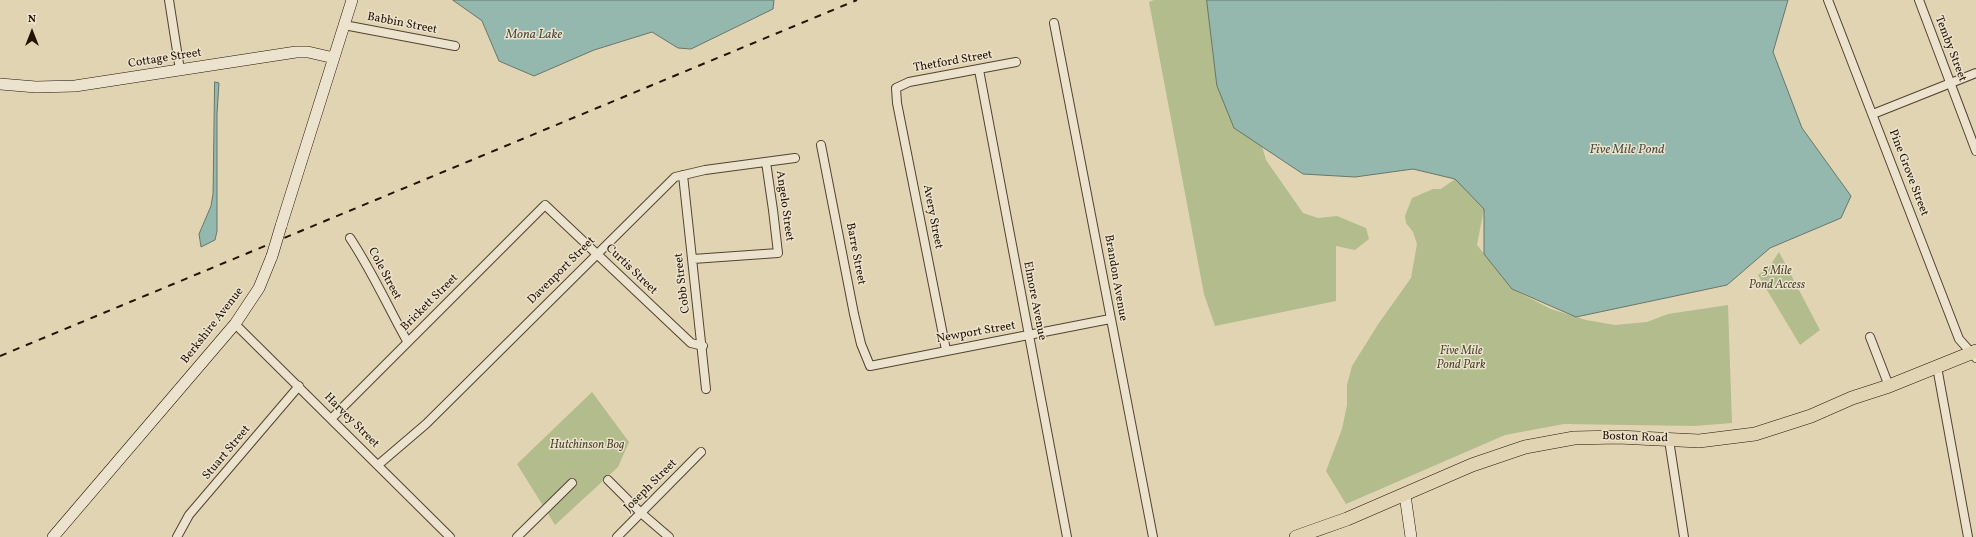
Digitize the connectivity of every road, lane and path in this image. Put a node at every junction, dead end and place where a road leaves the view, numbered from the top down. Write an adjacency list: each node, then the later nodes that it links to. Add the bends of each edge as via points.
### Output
1 (169, 0): 10 (street)
2 (352, 0): 6 (main road, Berkshire Avenue)
3 (1828, 0): 16 (street, Pine Grove Street)
4 (1919, 0): 13 (street, Temby Street)
5 (1054, 23): 26 (street, Brandon Avenue)
6 (344, 25): 7 (street, Babbin Street); 8 (main road, Berkshire Avenue)
7 (455, 46)
8 (334, 58): 10 (main road, Cottage Street, via 296,52); 27 (main road, Berkshire Avenue, bridge, via 272,256 259,288)
9 (1016, 62): 11 (street, Thetford Street)
10 (180, 70): 14 (main road, Cottage Street, via 75,86 30,87)
11 (979, 70): 15 (street, Thetford Street, via 910,82); 28 (street, Elmore Avenue)
12 (1976, 73): 13 (street)
13 (1951, 83): 16 (street); 18 (street, Temby Street)
14 (0, 84)
15 (896, 88): 32 (street, Avery Street)
16 (1873, 114): 33 (street, Pine Grove Street, via 1959,339)
17 (822, 145): 34 (street, Barre Street, via 854,314 861,344)
18 (1976, 151)
19 (795, 158): 20 (street, Davenport Street)
20 (766, 162): 21 (street, Davenport Street); 25 (street, Angelo Street, via 778,253)
21 (683, 175): 24 (street, Davenport Street, via 675,177); 25 (street, Cobb Street)
22 (545, 205): 24 (street, Curtis Street); 30 (street, Brickett Street)
23 (350, 238): 30 (street, Cole Street, via 366,261 387,306)
24 (597, 254): 31 (street, Curtis Street, via 691,343); 42 (street, Davenport Street, via 426,424)
25 (693, 259): 31 (street, Cobb Street)
26 (1110, 319): 28 (street, Newport Street); 55 (street, Brandon Avenue)
27 (235, 324): 36 (street, Harvey Street); 48 (main road, Berkshire Avenue)
28 (1029, 336): 32 (street, Newport Street); 54 (street, Elmore Avenue)
29 (1870, 338): 37 (street)
30 (408, 341): 39 (street, Brickett Street)
31 (703, 346): 38 (street, Cobb Street)
32 (946, 350): 34 (street, Newport Street)
33 (1974, 354): 35 (main road, Boston Road)
34 (870, 366)
35 (1937, 367): 37 (main road, Boston Road); 59 (street)
36 (299, 386): 39 (street, Harvey Street); 49 (street, Stuart Street, via 189,515)
37 (1889, 386): 40 (main road, Boston Road, via 1755,434 1699,441)
38 (706, 389)
39 (332, 418): 42 (street, Harvey Street)
40 (1669, 440): 45 (main road, Boston Road, via 1599,436 1549,441 1492,457); 58 (street)
41 (701, 452): 46 (street, Joseph Street)
42 (378, 465): 50 (street, Harvey Street)
43 (608, 480): 46 (street)
44 (572, 483): 51 (street)
45 (1405, 495): 47 (main road, Boston Road); 57 (main road)
46 (641, 513): 52 (street, Joseph Street); 53 (street)
47 (1321, 533): 56 (main road, Boston Road)
48 (53, 537)
49 (177, 537)
50 (450, 537)
51 (517, 537)
52 (617, 537)
53 (669, 537)
54 (1067, 537)
55 (1153, 537)
56 (1296, 537)
57 (1411, 537)
58 (1684, 537)
59 (1968, 537)

